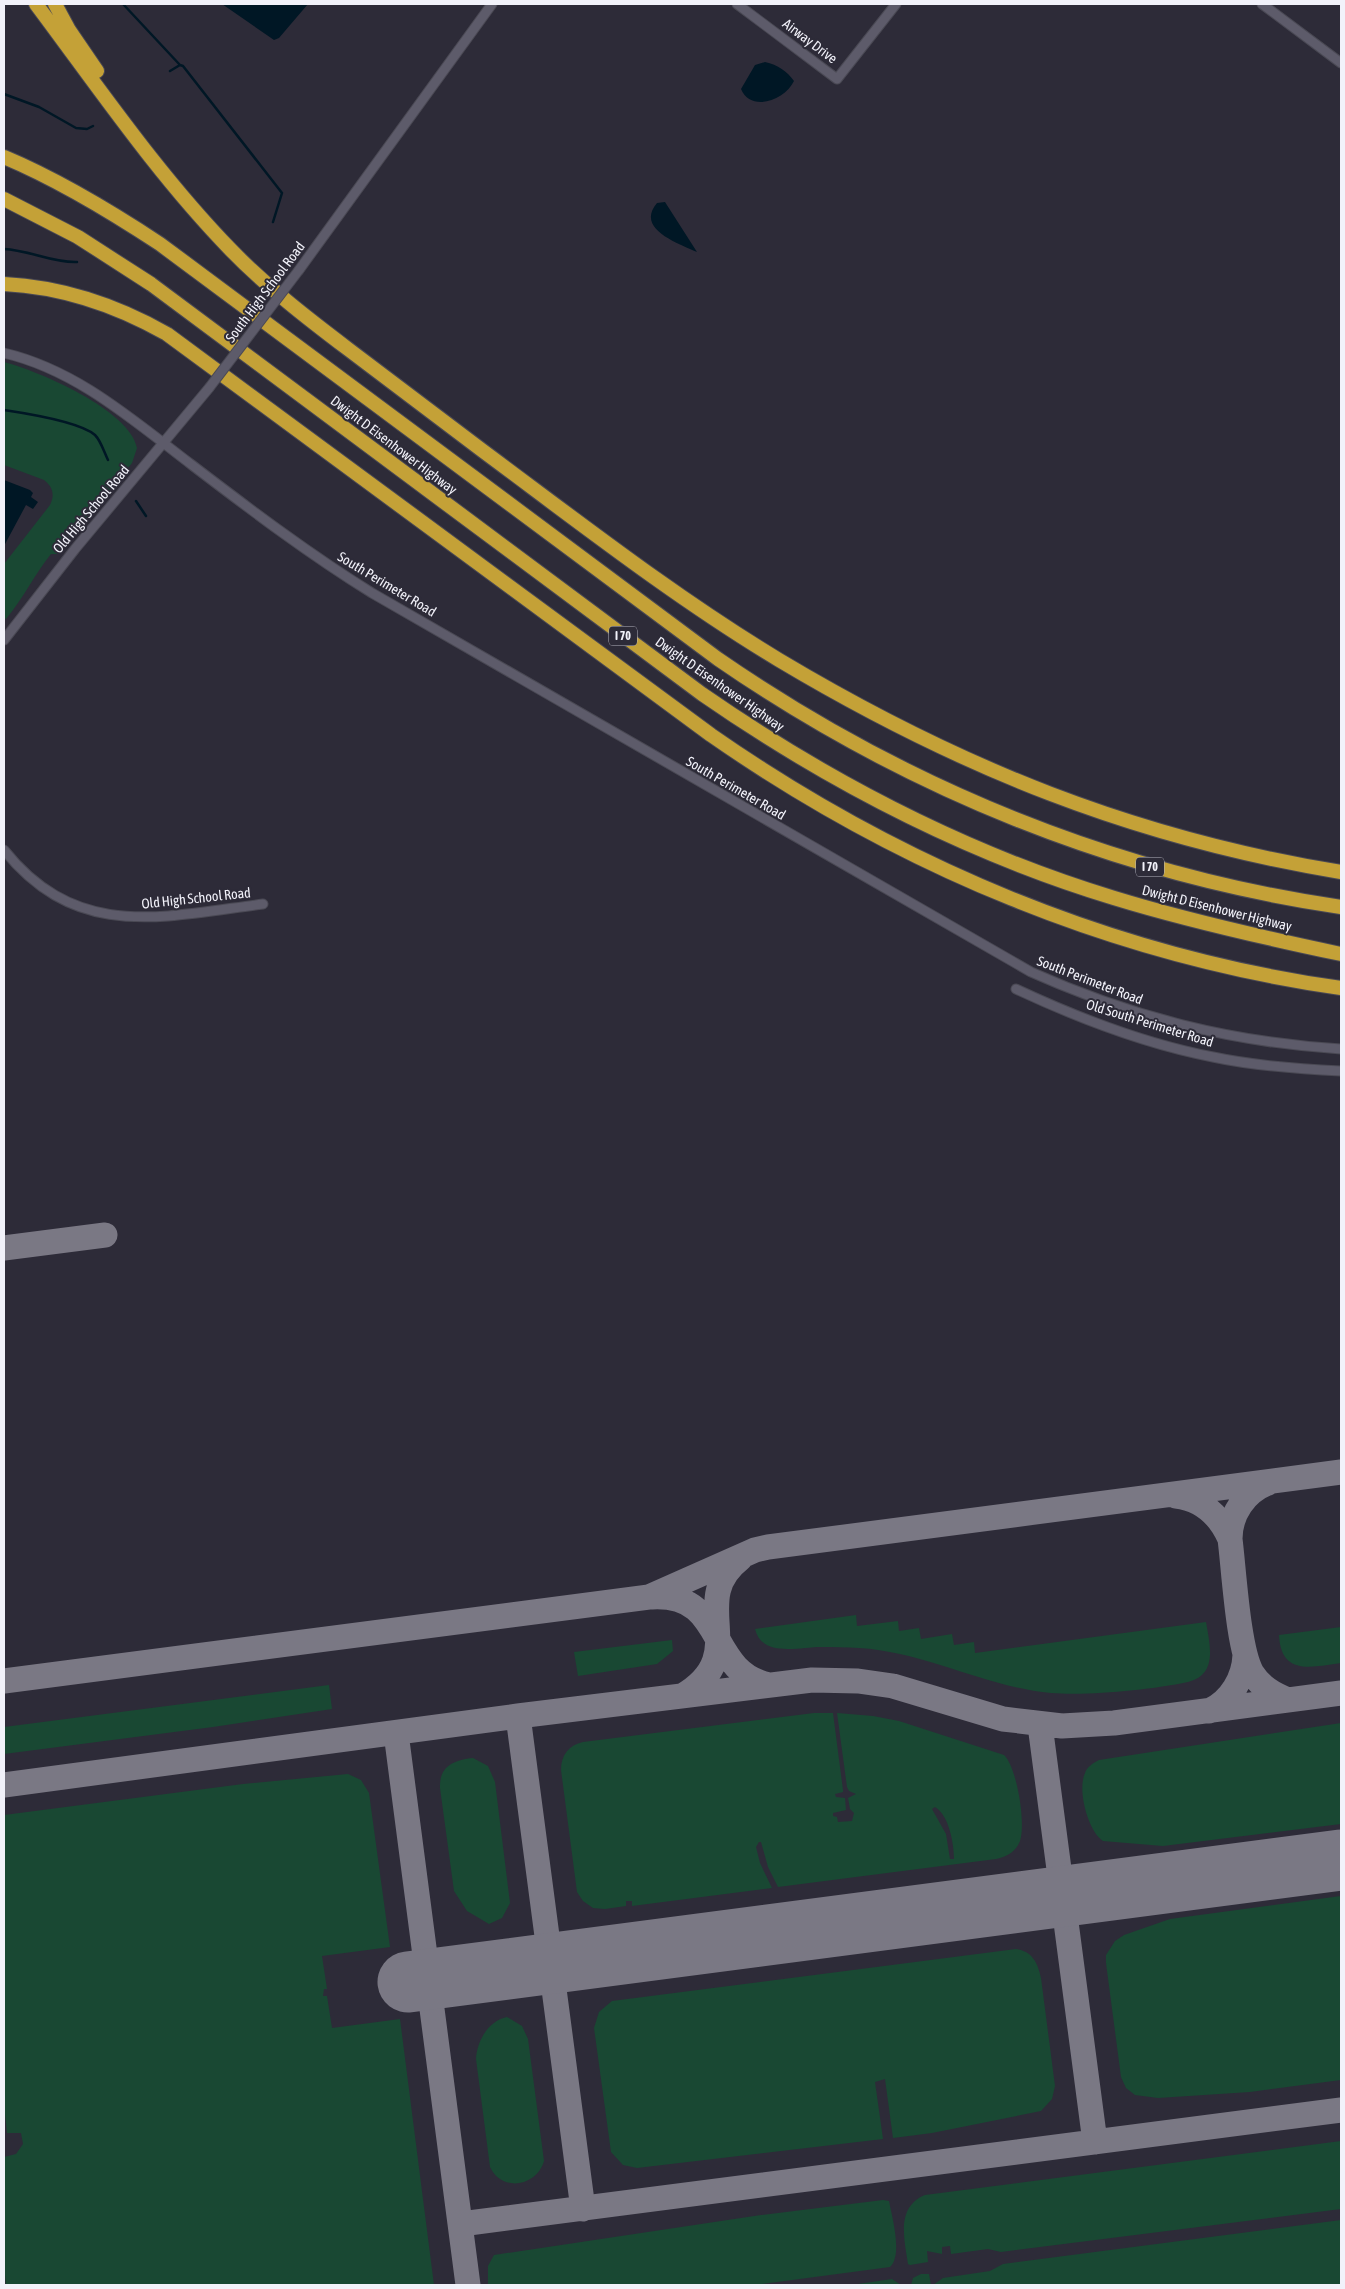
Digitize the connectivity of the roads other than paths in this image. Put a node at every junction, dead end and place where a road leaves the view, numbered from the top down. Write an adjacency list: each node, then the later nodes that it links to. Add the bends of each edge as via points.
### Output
1 (36, 4): 10 (highway, via 142,148)
2 (55, 4): 10 (highway, via 79,44)
3 (492, 4): 13 (street, South High School Road, bridge, via 299,270)
4 (737, 4): 5 (street, Airway Drive, via 837,79)
5 (896, 4)
6 (1262, 4): 7 (street)
7 (1341, 63)
8 (4, 158): 18 (highway, Dwight D Eisenhower Highway / I 70, via 70,188 160,244 718,660 833,733 983,806 1095,849 1213,883)
9 (4, 199): 19 (highway, Dwight D Eisenhower Highway / I 70, via 78,236 151,284 702,694 824,772 938,831 1060,880 1174,916)
10 (202, 219): 16 (highway, via 292,306 622,554 777,659 850,701 990,771 1097,813 1214,847)
11 (4, 284): 21 (highway, via 78,295 123,311 167,334 711,736 783,783 884,841 994,893 1099,931 1227,966)
12 (4, 353): 13 (street, via 40,364 73,380 102,397)
13 (164, 443): 14 (street, Old High School Road); 22 (street, South Perimeter Road, via 352,581 1031,972 1095,999 1167,1022 1253,1040)
14 (4, 640)
15 (4, 850): 17 (street, Old High School Road, via 31,878 58,897 84,909 120,918 155,918)
16 (1341, 872)
17 (263, 904)
18 (1341, 907)
19 (1341, 954)
20 (1016, 988): 23 (street, Old South Perimeter Road, via 1084,1018 1163,1045 1256,1064)
21 (1341, 988)
22 (1341, 1049)
23 (1341, 1071)

